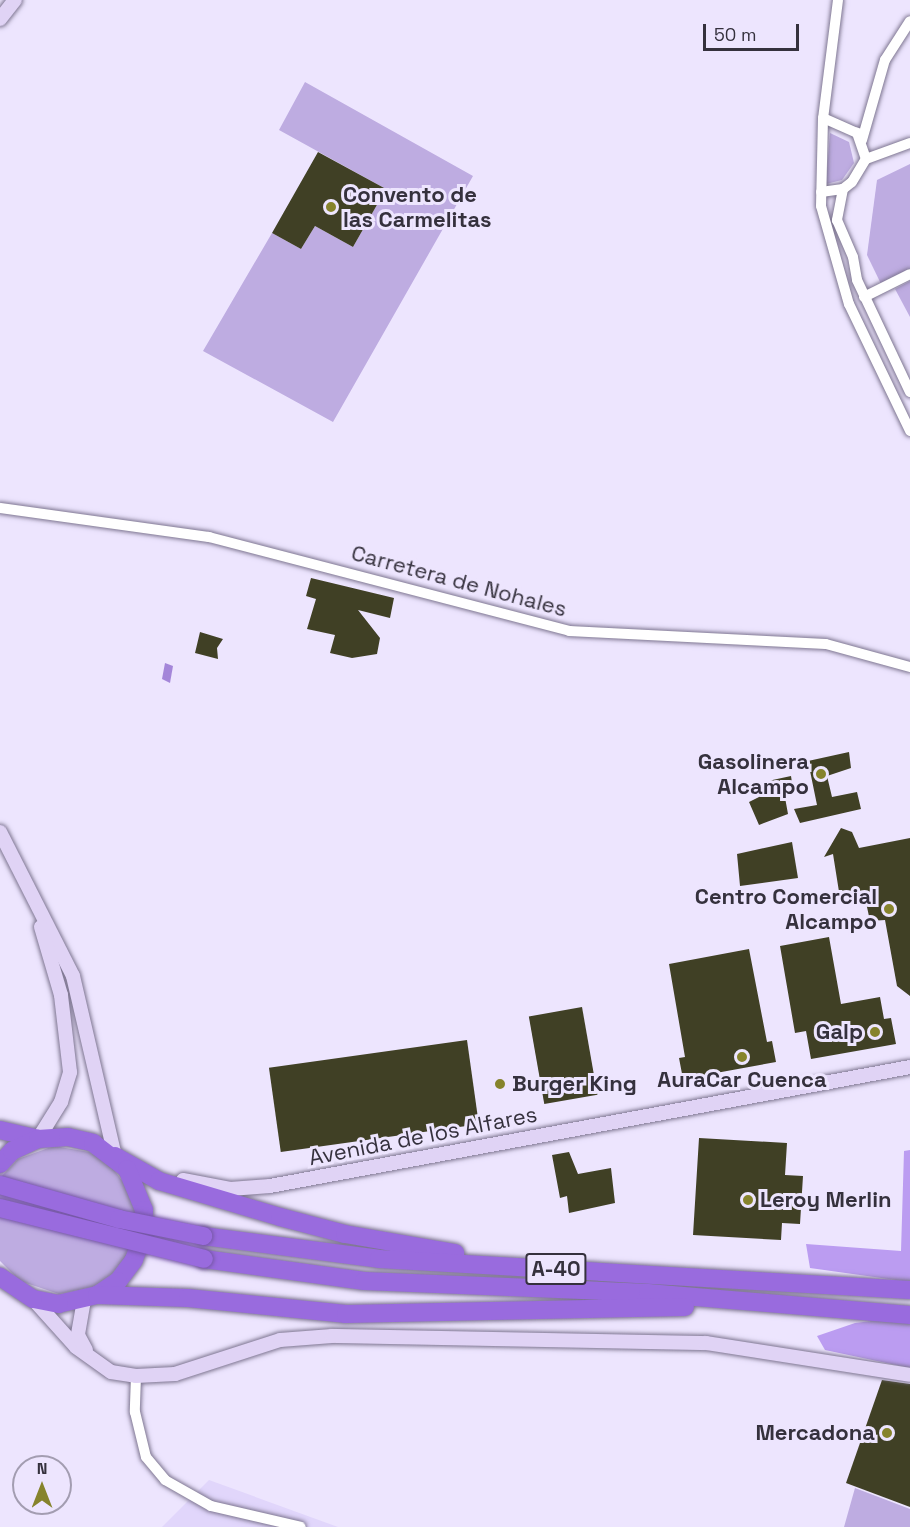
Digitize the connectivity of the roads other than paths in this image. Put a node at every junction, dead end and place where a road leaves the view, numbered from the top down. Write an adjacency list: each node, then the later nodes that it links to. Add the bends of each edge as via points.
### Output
1 (15, 0): 3 (street)
2 (838, 0): 5 (street)
3 (0, 19)
4 (910, 21): 6 (street, via 885,60)
5 (823, 118): 6 (street, via 851,128); 10 (street)
6 (862, 140): 8 (street)
7 (910, 143): 8 (street)
8 (866, 159): 9 (street, via 859,175)
9 (843, 189): 10 (street); 12 (street, via 837,220)
10 (821, 192): 14 (street, via 832,253 849,304)
11 (910, 274): 12 (street)
12 (864, 297): 13 (street)
13 (910, 392)
14 (910, 431)
15 (0, 508): 16 (street, Carretera de Nohales, via 209,537 569,631 826,644)
16 (910, 667)
17 (0, 832): 18 (street)
18 (30, 894): 21 (street, via 61,995 70,1072 61,1102); 22 (street, via 73,976)
19 (910, 1067): 24 (street, Avenida de los Alfares, via 297,1181 230,1189)
20 (0, 1130): 21 (highway)
21 (38, 1139): 22 (highway, via 68,1137 93,1143); 23 (highway, via 12,1151)
22 (115, 1156): 24 (highway); 31 (highway, via 137,1185 144,1210 143,1236 134,1260 118,1281)
23 (0, 1164)
24 (140, 1170): 27 (highway, via 194,1192 345,1234 459,1254)
25 (0, 1185): 27 (highway, A-40, bridge, via 119,1218 203,1236 380,1259)
26 (0, 1208): 33 (highway, A-40, bridge, via 204,1259 364,1281 648,1293)
27 (666, 1273): 30 (highway, A-40)
28 (0, 1277): 29 (highway)
29 (7, 1287): 32 (highway)
30 (910, 1290)
31 (90, 1298): 32 (highway, via 58,1304); 33 (highway, via 188,1298 346,1314 562,1307); 35 (street, via 78,1335)
32 (33, 1299): 35 (street)
33 (803, 1306): 34 (highway, A-40)
34 (910, 1315)
35 (90, 1357): 37 (street, via 111,1372)
36 (910, 1375): 37 (street, via 706,1343 332,1336 280,1340 175,1374)
37 (136, 1376): 38 (street, via 135,1412 146,1457 165,1479 211,1506)
38 (301, 1527)

